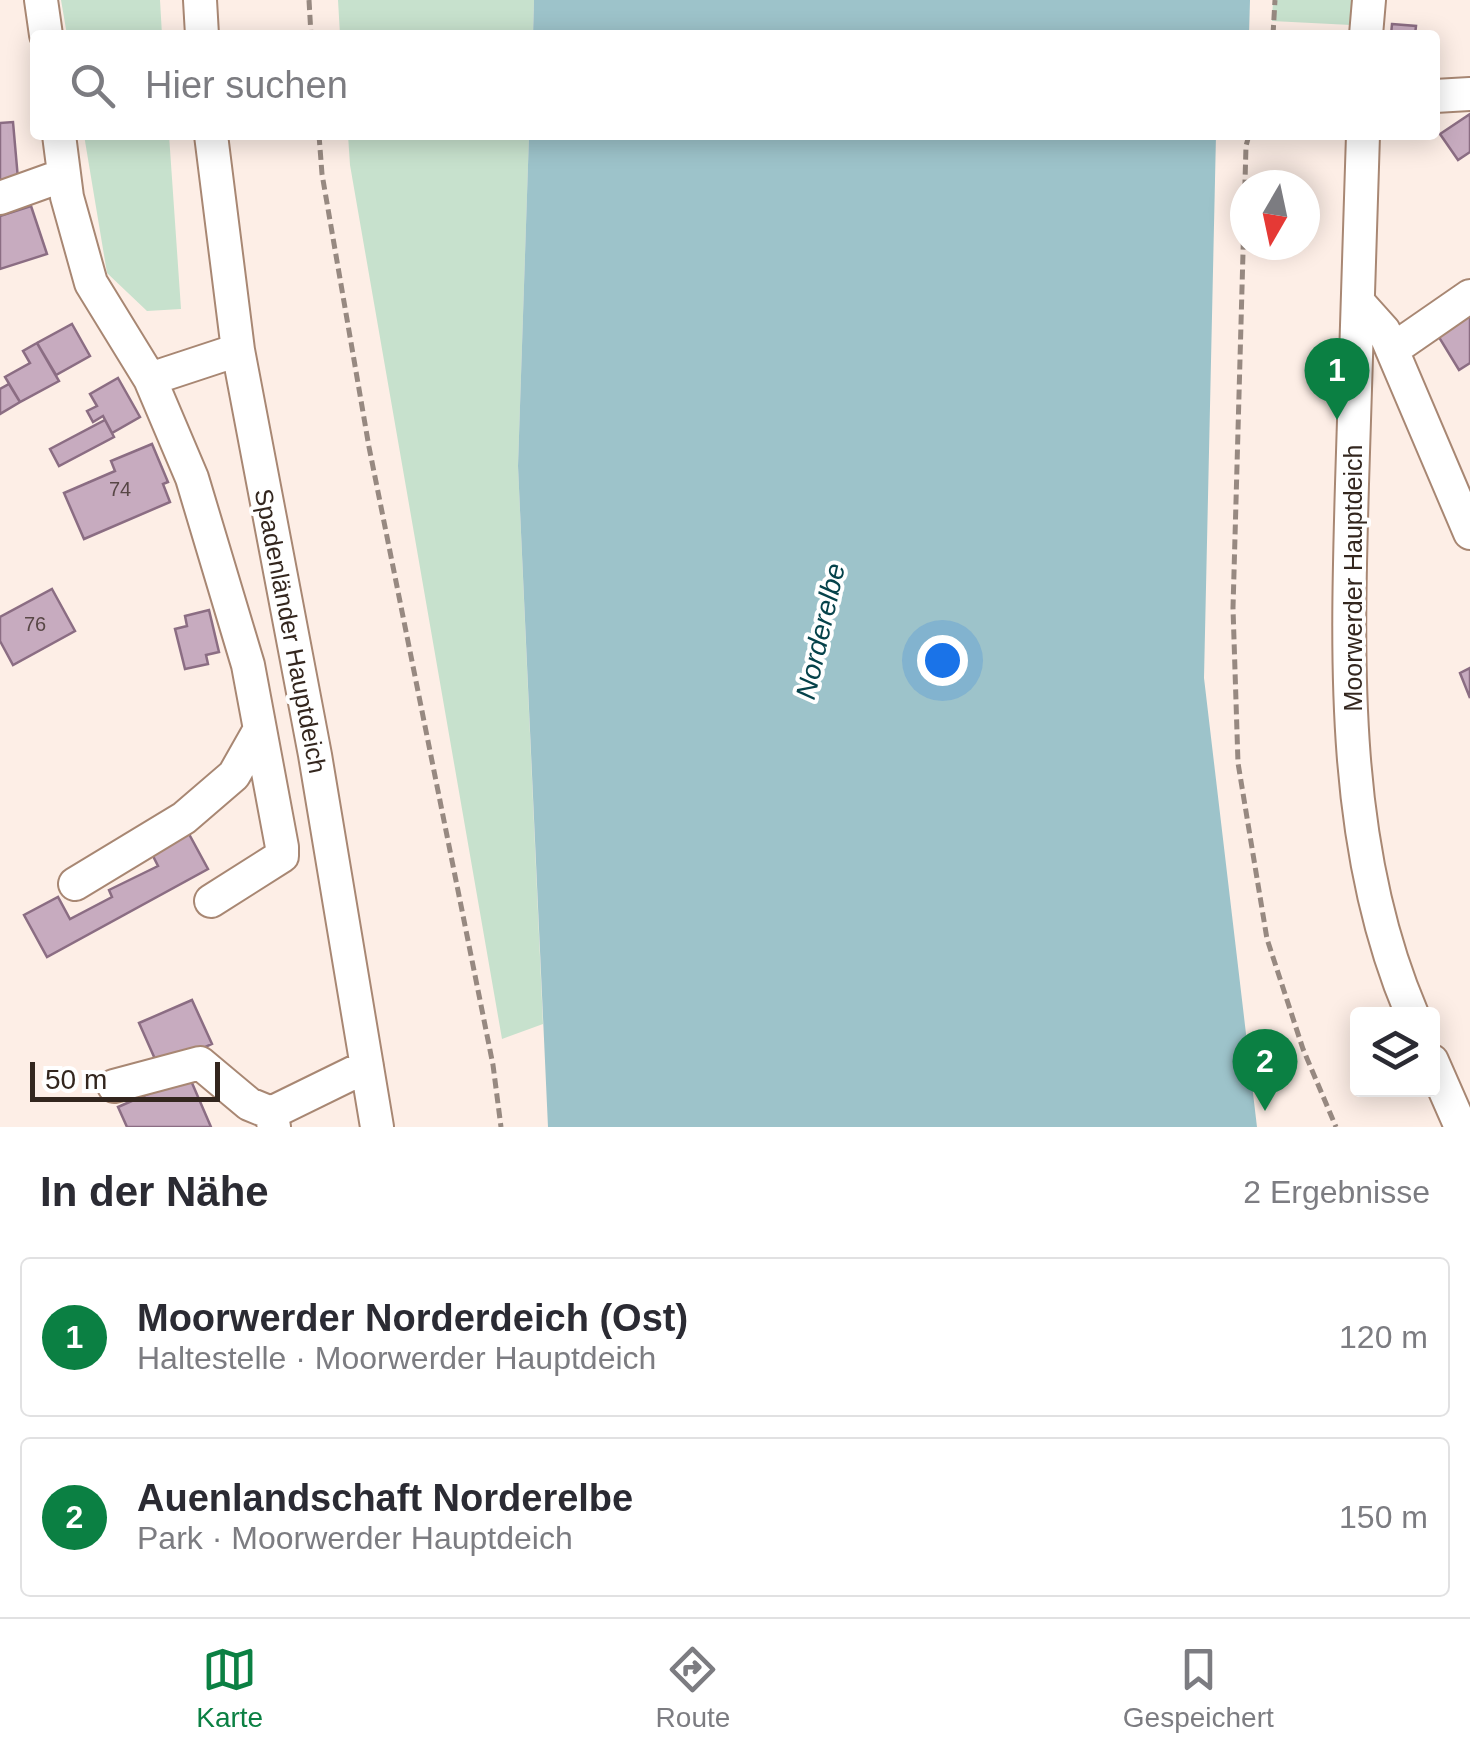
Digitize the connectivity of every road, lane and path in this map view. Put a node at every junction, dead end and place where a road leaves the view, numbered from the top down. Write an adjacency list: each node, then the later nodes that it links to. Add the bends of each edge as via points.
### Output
1 (42, 0): 6 (street)
2 (200, 0): 7 (street)
3 (308, 0): 8 (path)
4 (1276, 0): 9 (path)
5 (1368, 0): 10 (street)
6 (45, 30)
7 (202, 30)
8 (311, 30)
9 (1273, 30)
10 (1366, 30)
11 (1470, 94): 12 (street)
12 (1440, 96)
13 (60, 140): 18 (street)
14 (213, 140): 22 (street, Spadenländer Hauptdeich)
15 (319, 140): 36 (path, via 368,447)
16 (1248, 140): 37 (path, via 1233,608 1238,763 1267,939)
17 (1363, 140): 21 (street, Moorwerder Hauptdeich)
18 (64, 175): 19 (street); 24 (street, via 91,283)
19 (0, 198)
20 (1470, 296): 23 (street)
21 (1358, 302): 23 (street); 30 (street, Moorwerder Hauptdeich, via 1348,609 1354,752 1376,896)
22 (238, 350): 24 (street); 31 (street, Spadenländer Hauptdeich)
23 (1392, 350): 25 (street)
24 (150, 379): 27 (street, via 192,478 248,665)
25 (1459, 473): 26 (street)
26 (1470, 533)
27 (260, 729): 28 (street, via 234,775 207,799); 29 (street, via 282,856)
28 (75, 884)
29 (211, 901)
30 (1410, 1007)
31 (367, 1066): 34 (street); 35 (street, Spadenländer Hauptdeich)
32 (1440, 1079): 38 (street)
33 (114, 1086): 34 (street, via 200,1062)
34 (272, 1120)
35 (377, 1127)
36 (501, 1127)
37 (1336, 1127)
38 (1461, 1127)

